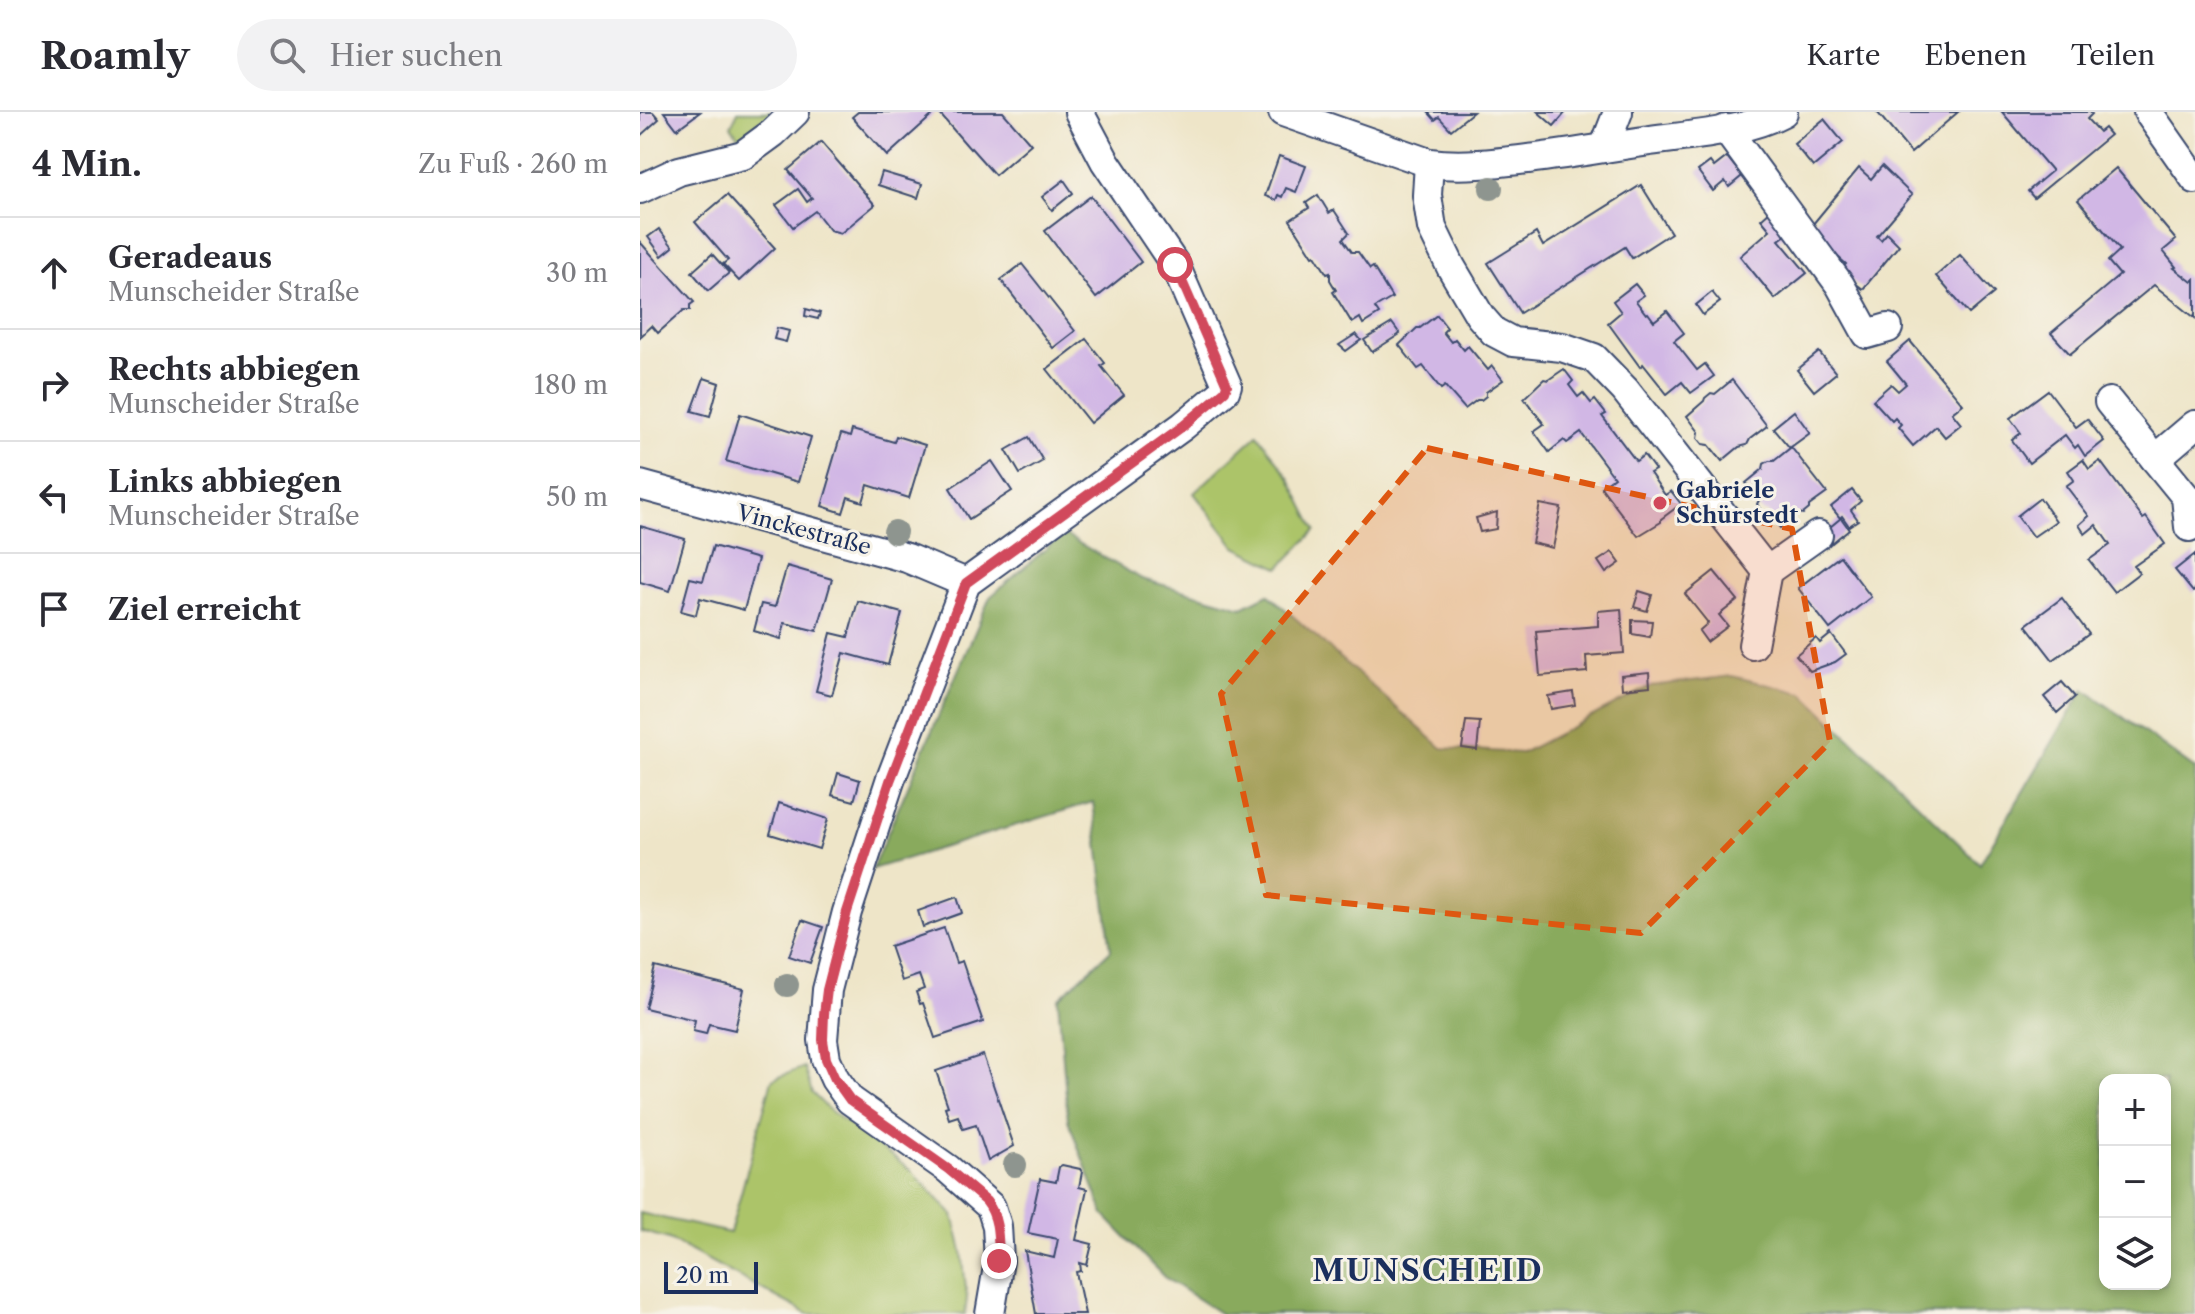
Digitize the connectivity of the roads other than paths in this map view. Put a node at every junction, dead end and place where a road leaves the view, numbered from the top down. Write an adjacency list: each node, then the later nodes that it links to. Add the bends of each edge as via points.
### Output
1 (795, 112): 11 (street, via 743,155 679,171)
2 (1079, 112): 20 (street, via 1105,161 1175,265 1227,385 1183,426)
3 (1283, 112): 9 (street)
4 (1618, 112): 8 (street)
5 (1783, 112): 7 (street)
6 (2148, 112): 10 (street)
7 (1726, 129): 8 (street); 12 (street, via 1840,285 1867,334)
8 (1604, 148): 9 (street, via 1475,165)
9 (1429, 163): 19 (street, via 1432,228 1480,316 1513,342 1562,347 1594,358)
10 (2195, 179)
11 (640, 189)
12 (1888, 328)
13 (2109, 402): 15 (street)
14 (2195, 425): 15 (street)
15 (2155, 459): 17 (street, via 2186,497)
16 (640, 485): 20 (street, Vinckestraße, via 907,558)
17 (2189, 527)
18 (1818, 535): 19 (street)
19 (1767, 571): 21 (street)
20 (966, 583): 22 (street, via 890,781 847,912 827,990 823,1040 835,1079 850,1100 948,1169 991,1207 999,1261)
21 (1753, 645)
22 (990, 1314)

